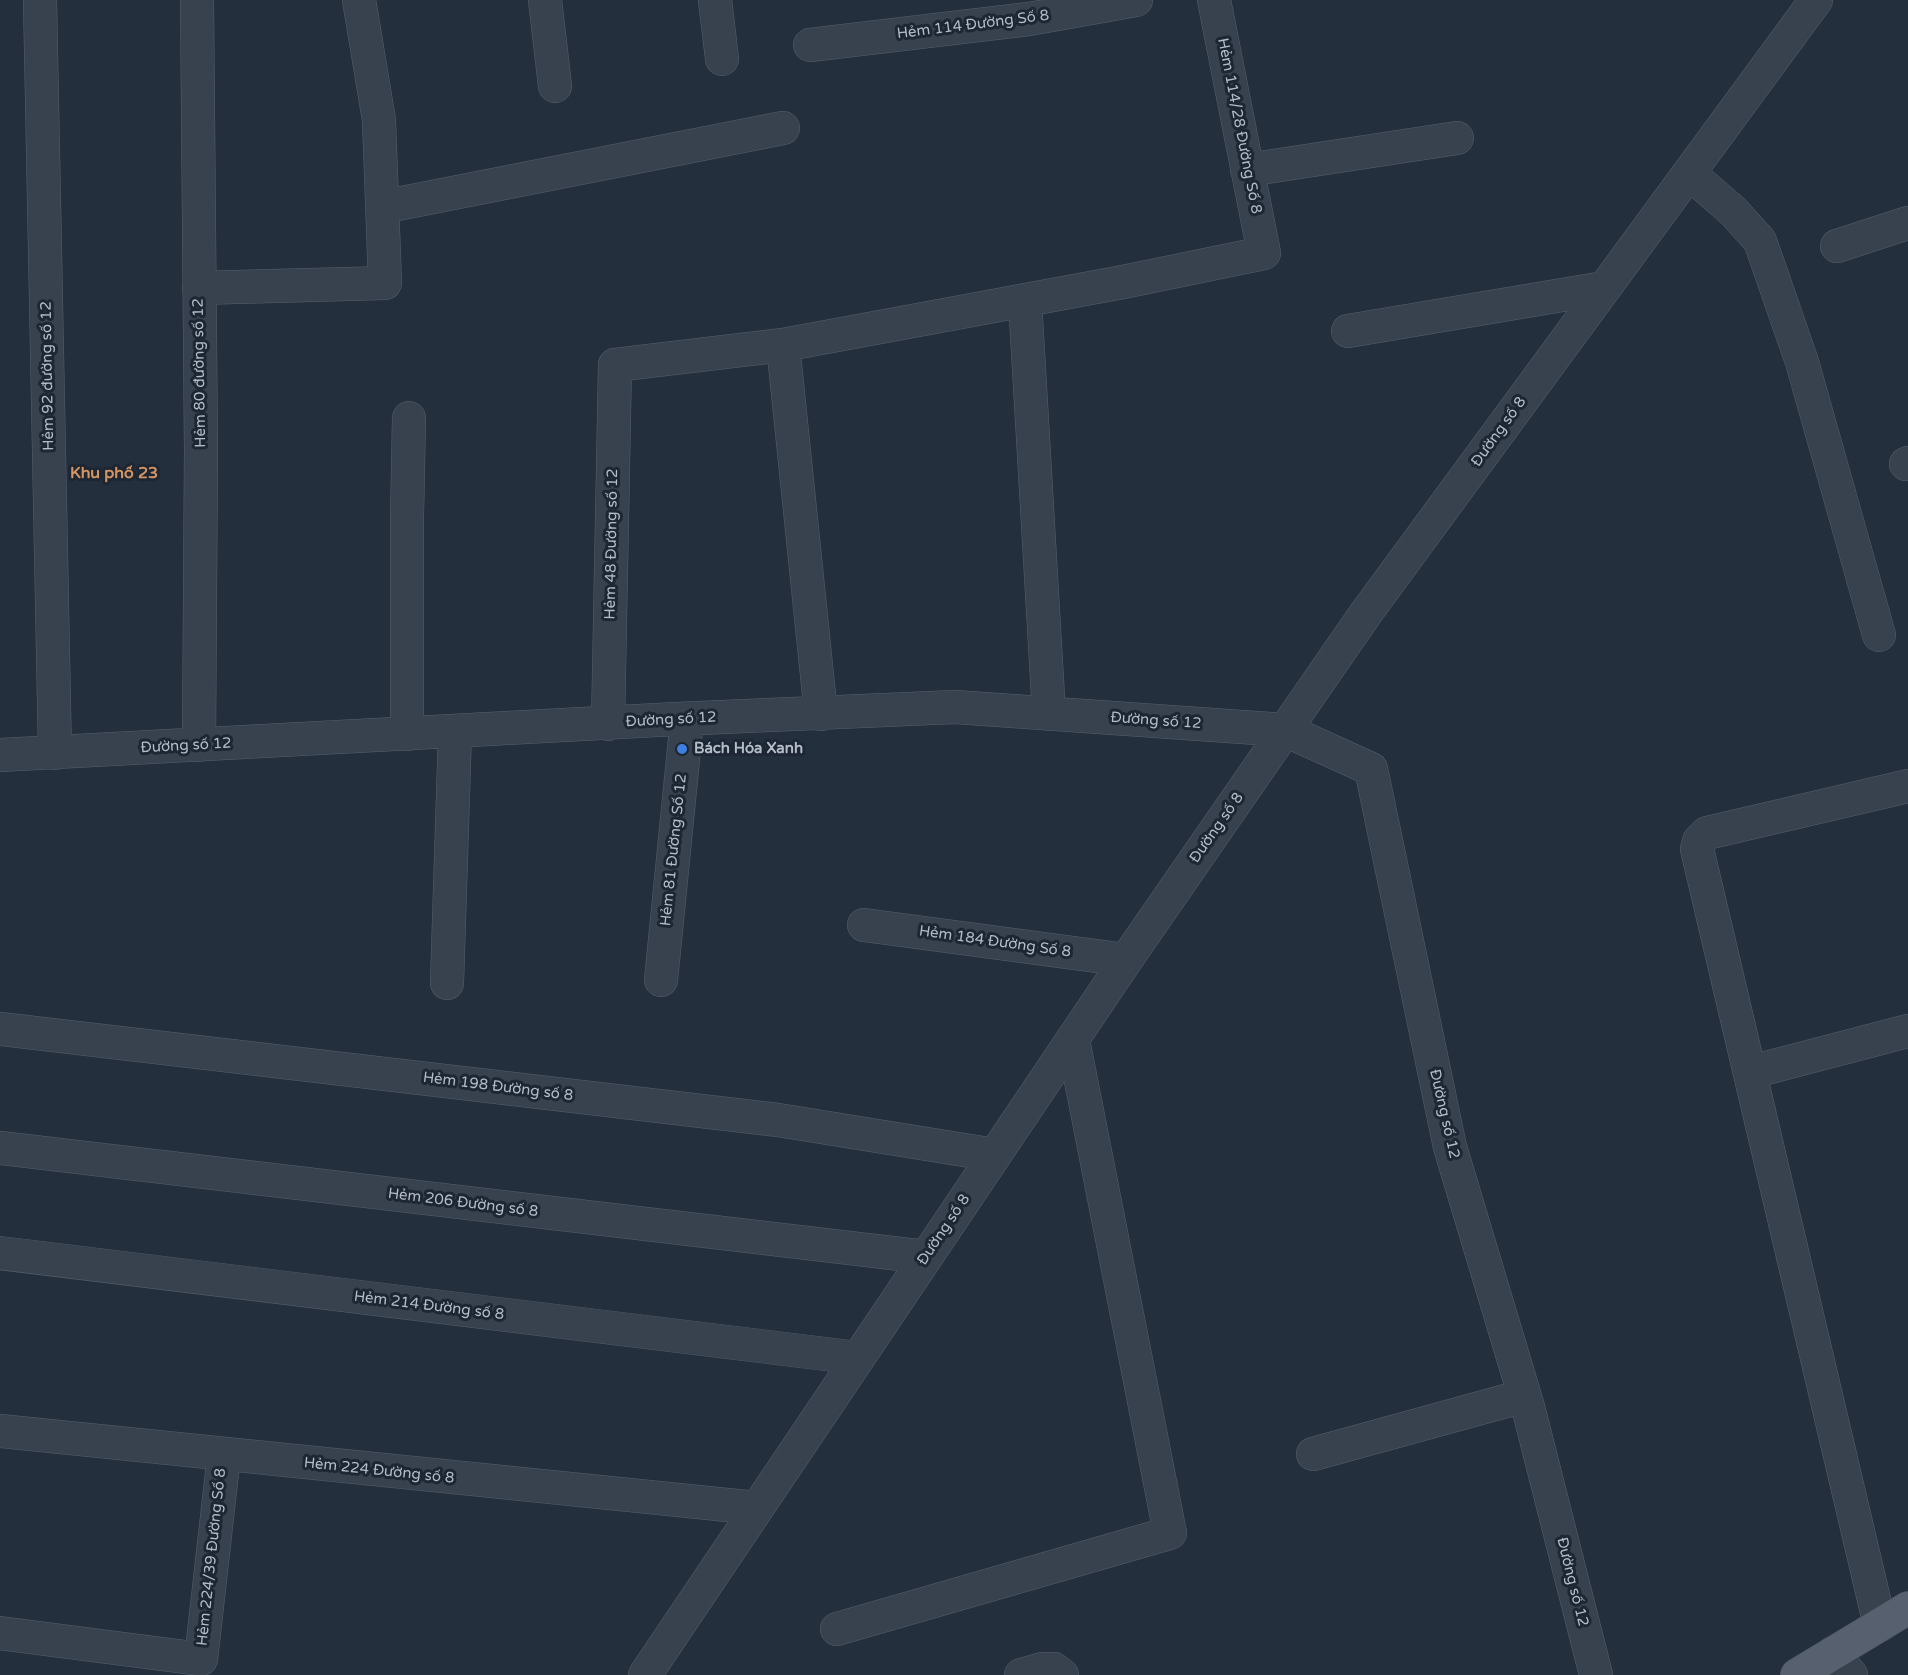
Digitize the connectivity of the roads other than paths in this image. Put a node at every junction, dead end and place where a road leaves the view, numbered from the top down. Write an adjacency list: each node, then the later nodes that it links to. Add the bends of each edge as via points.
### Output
1 (40, 0): 35 (street, Hẻm 92 đường số 12)
2 (197, 0): 20 (street, Hẻm 80 đường số 12)
3 (359, 0): 17 (street, via 379,120)
4 (545, 0): 12 (street)
5 (715, 0): 11 (street)
6 (1136, 0): 9 (street, Hẻm 114 Đường Số 8)
7 (1214, 0): 15 (street, Hẻm 114/28 Đường Số 8)
8 (1816, 0): 16 (street, Đường số 8)
9 (1053, 7): 10 (street, Hẻm 114 Đường Số 8)
10 (810, 45)
11 (722, 59)
12 (555, 86)
13 (783, 128): 17 (street)
14 (1457, 138): 15 (street)
15 (1247, 170): 22 (street, Hẻm 114/28 Đường Số 8, via 1264,253)
16 (1689, 173): 21 (street, Đường số 8); 26 (street, via 1760,241 1802,362)
17 (382, 207): 20 (street, via 385,283)
18 (1908, 223): 19 (street)
19 (1837, 246)
20 (200, 288): 34 (street, Hẻm 80 đường số 12)
21 (1604, 288): 23 (street); 31 (street, Đường số 8)
22 (1025, 300): 24 (street); 28 (street)
23 (1348, 331)
24 (783, 345): 27 (street); 30 (street, Hẻm 48 Đường số 12, via 615,365)
25 (409, 418): 33 (street)
26 (1879, 635)
27 (821, 714): 28 (street, Đường số 12, via 955,707); 29 (street, Đường số 12)
28 (1050, 714): 31 (street, Đường số 12)
29 (687, 720): 30 (street, Đường số 12); 40 (street, Hẻm 81 Đường Số 12)
30 (608, 724): 32 (street, Đường số 12)
31 (1285, 730): 39 (street, Đường số 8); 51 (street, Đường số 12, via 1371,769 1450,1147)
32 (455, 732): 33 (street, Đường số 12); 41 (street)
33 (407, 734): 34 (street, Đường số 12)
34 (200, 745): 35 (street, Đường số 12)
35 (55, 753): 36 (street, Đường số 12)
36 (0, 755)
37 (1908, 786): 45 (street, via 1707,833 1699,841 1697,849)
38 (864, 924): 39 (street, Hẻm 184 Đường Số 8)
39 (1126, 960): 44 (street, Đường số 8)
40 (661, 980)
41 (447, 983)
42 (0, 1029): 47 (street, Hẻm 198 Đường số 8, via 778,1120)
43 (1908, 1031): 45 (street)
44 (1072, 1040): 47 (street, Đường số 8); 58 (street, via 1170,1533)
45 (1751, 1072): 57 (street)
46 (0, 1148): 49 (street, Hẻm 206 Đường số 8)
47 (995, 1155): 49 (street, Đường số 8)
48 (0, 1253): 50 (street, Hẻm 214 Đường số 8)
49 (926, 1257): 50 (street, Đường số 8)
50 (858, 1358): 55 (street, Đường số 8)
51 (1524, 1396): 53 (street); 64 (street, Đường số 12)
52 (0, 1431): 54 (street, Hẻm 224 Đường số 8)
53 (1313, 1454)
54 (224, 1455): 55 (street, Hẻm 224 Đường số 8); 59 (street, Hẻm 224/39 Đường Số 8, via 201,1659)
55 (757, 1508): 61 (street, Đường số 8)
56 (1908, 1608): 57 (main road)
57 (1880, 1625): 60 (main road)
58 (837, 1629)
59 (0, 1633)
60 (1842, 1664): 65 (main road)
61 (645, 1675)
62 (1021, 1675): 63 (street, via 1054,1669)
63 (1062, 1675)
64 (1596, 1675)
65 (1797, 1675)

